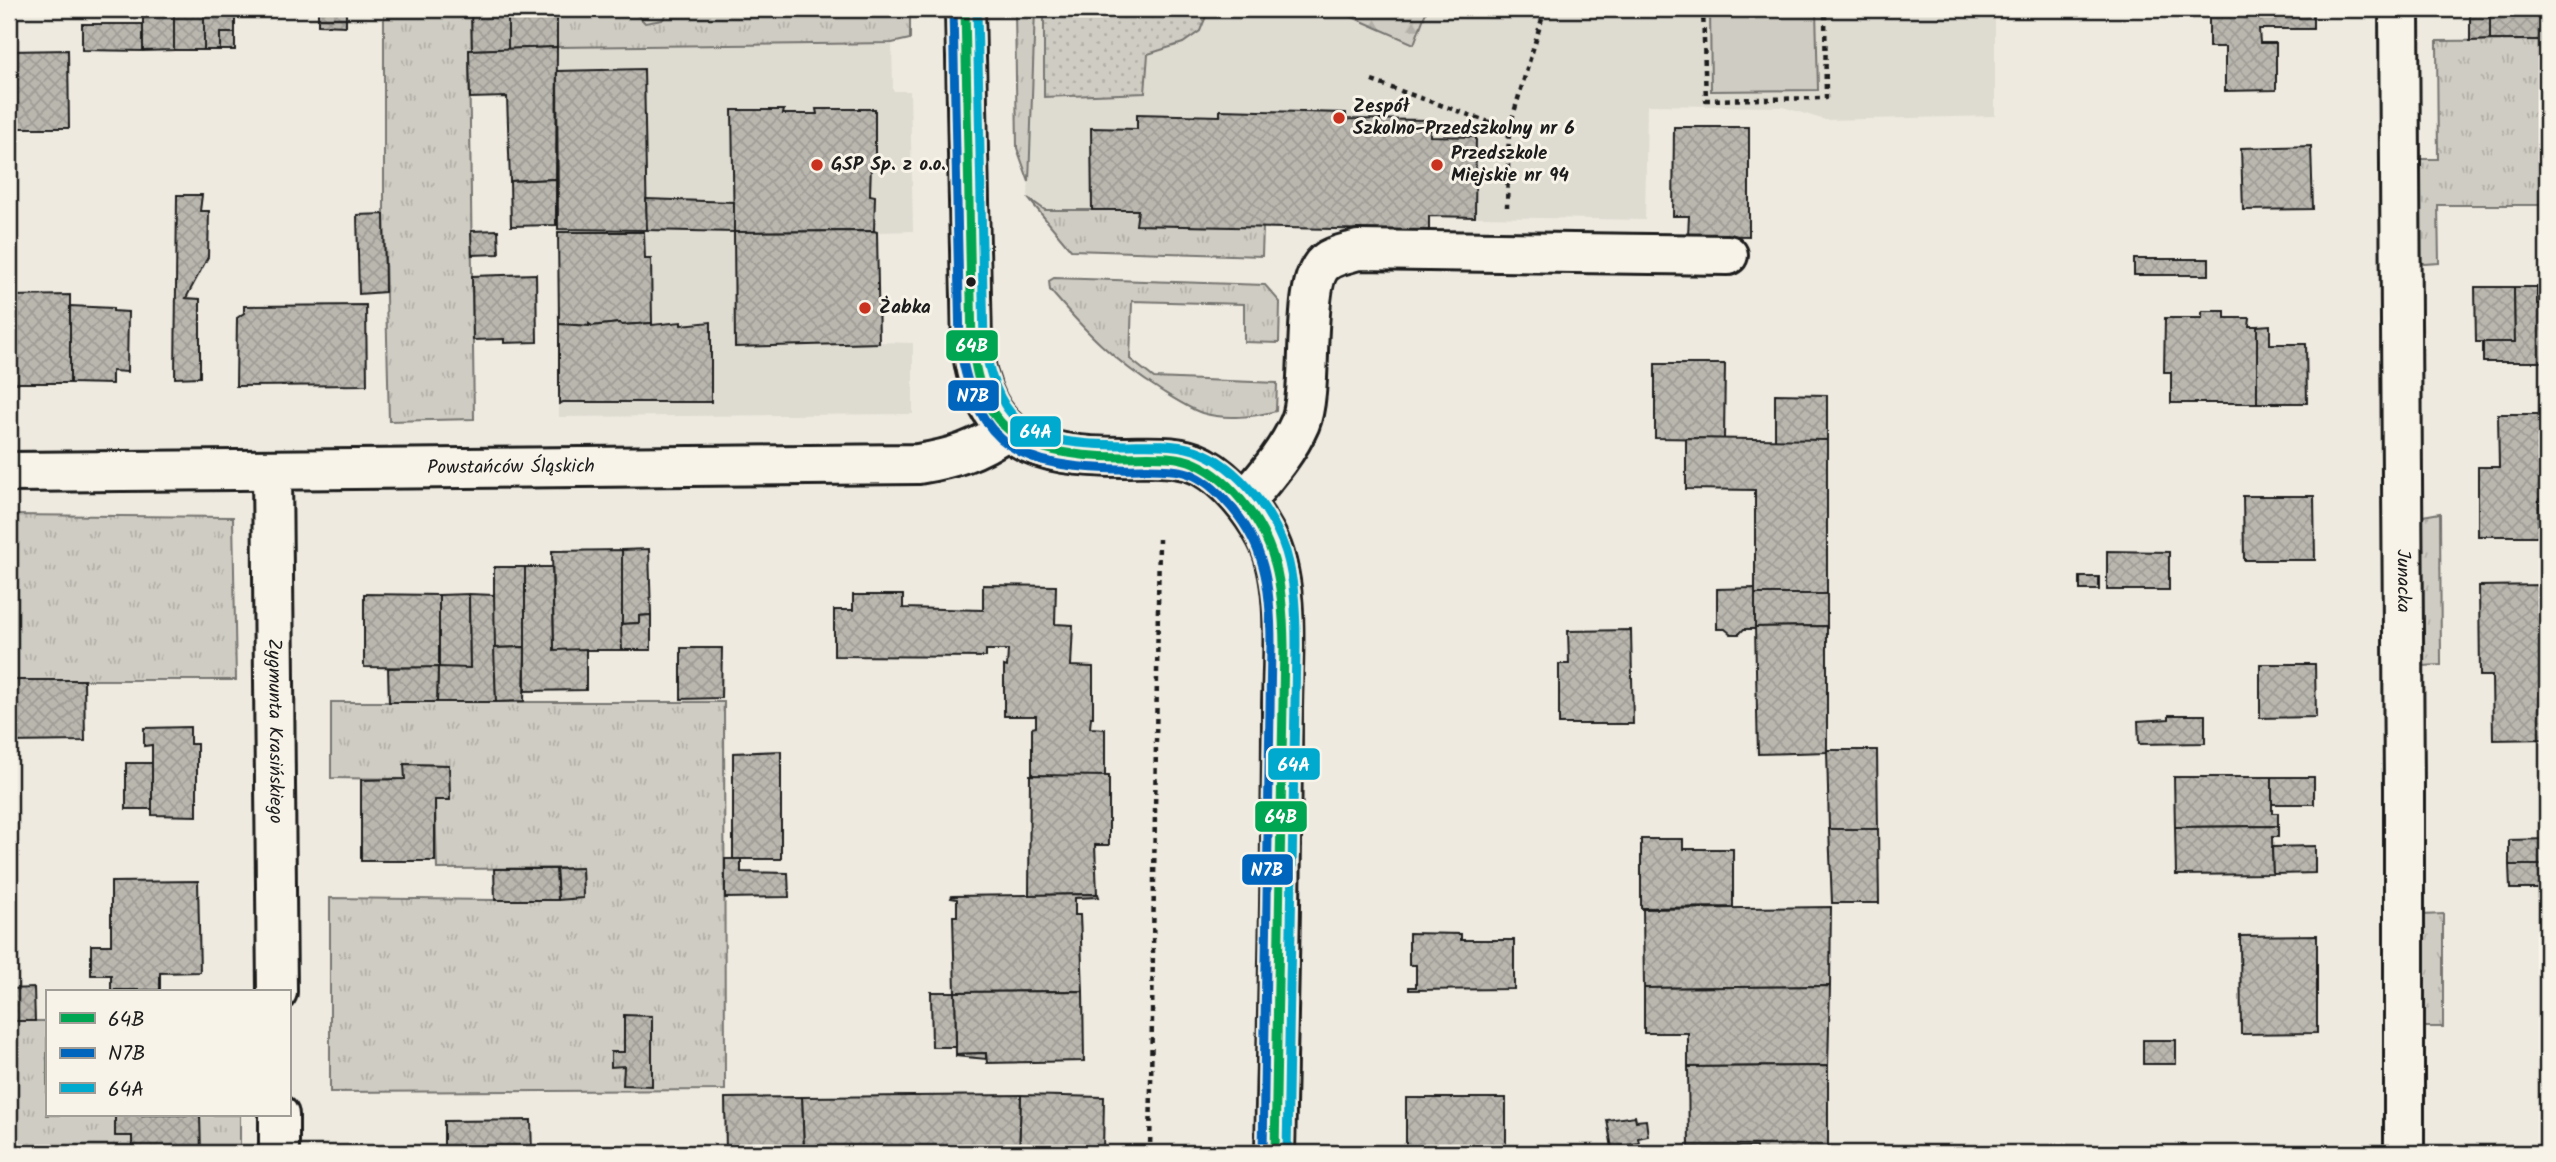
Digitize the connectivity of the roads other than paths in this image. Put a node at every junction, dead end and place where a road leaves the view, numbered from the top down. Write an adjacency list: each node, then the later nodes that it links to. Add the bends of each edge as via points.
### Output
1 (965, 9): 4 (street, via 972,345 983,399)
2 (2399, 9): 12 (street, Junacka)
3 (1728, 255): 7 (street, via 1358,250 1327,261 1312,286 1308,390 1301,422 1280,459)
4 (1007, 430): 5 (street, Powstańców Śląskich, via 953,458 918,464); 7 (street, via 1026,441 1072,454 1184,460 1203,467)
5 (272, 470): 6 (street, Powstańców Śląskich); 8 (street, Zygmunta Krasińskiego)
6 (9, 472)
7 (1244, 502): 11 (street, via 1268,538 1277,562 1282,608)
8 (277, 990)
9 (279, 1116): 10 (street)
10 (279, 1153)
11 (1275, 1153)
12 (2404, 1153)

